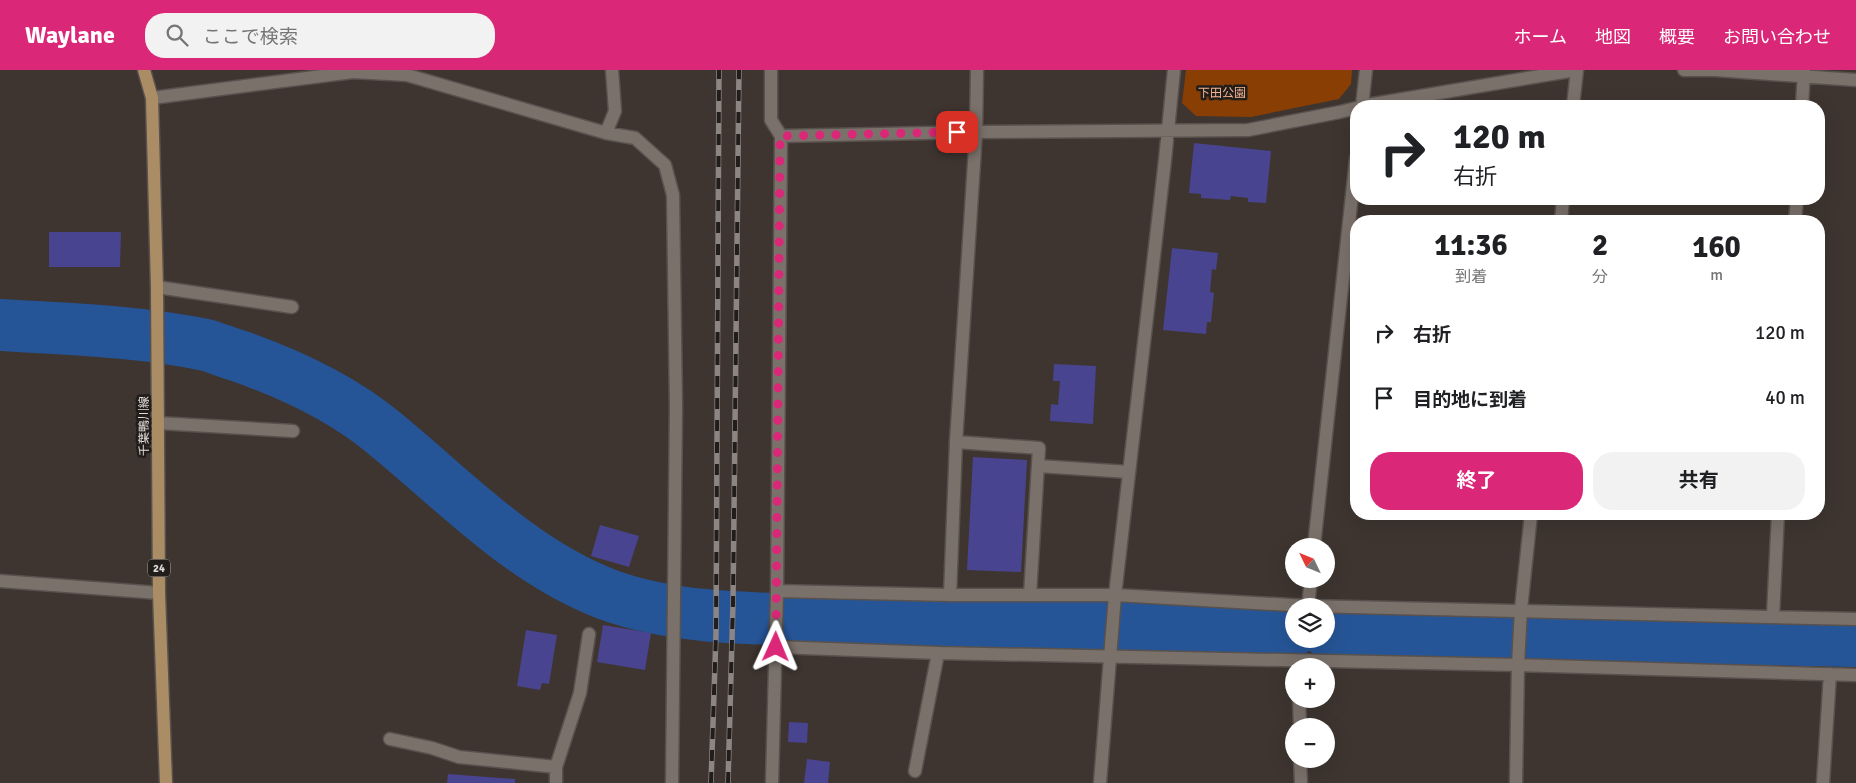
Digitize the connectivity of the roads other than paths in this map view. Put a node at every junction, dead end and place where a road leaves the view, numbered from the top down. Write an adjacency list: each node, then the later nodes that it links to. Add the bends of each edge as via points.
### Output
1 (144, 70): 11 (main road, 千葉鴨川線 / 24)
2 (612, 70): 19 (street, via 615,111)
3 (771, 70): 20 (street, via 771,120)
4 (977, 70): 18 (street)
5 (1174, 70): 17 (street)
6 (1366, 70): 12 (street)
7 (1576, 70): 13 (street); 14 (street)
8 (1684, 70): 9 (street)
9 (1804, 73): 10 (street); 15 (street)
10 (1856, 80)
11 (152, 98): 19 (street, via 354,72 407,75); 22 (main road, 千葉鴨川線 / 24)
12 (1363, 100)
13 (1398, 100)
14 (1574, 100)
15 (1802, 100)
16 (1350, 109): 17 (street, via 1248,130)
17 (1168, 130): 18 (street); 28 (street)
18 (976, 132): 20 (street); 26 (street)
19 (606, 133): 58 (street, via 635,138 665,166 673,195 676,407)
20 (780, 136): 33 (street)
21 (1351, 205): 31 (street)
22 (157, 287): 23 (street); 24 (main road, 千葉鴨川線 / 24)
23 (292, 307)
24 (158, 423): 25 (street); 34 (main road, 千葉鴨川線 / 24)
25 (293, 431)
26 (956, 442): 27 (street, via 1039,448); 35 (street)
27 (1038, 466): 28 (street); 36 (street)
28 (1129, 472): 37 (street)
29 (1530, 520): 40 (street)
30 (1778, 520): 41 (street)
31 (1315, 538)
32 (0, 581): 34 (street)
33 (778, 591): 35 (street); 44 (street)
34 (159, 593): 56 (main road, 千葉鴨川線 / 24)
35 (950, 595): 36 (street)
36 (1030, 595): 37 (street)
37 (1115, 595): 38 (street); 46 (street)
38 (1285, 605)
39 (1335, 606): 40 (street)
40 (1521, 609): 41 (street); 49 (street)
41 (1772, 616): 42 (street)
42 (1856, 619)
43 (589, 634): 53 (street, via 580,693)
44 (776, 647): 45 (street); 59 (street)
45 (938, 654): 46 (street); 55 (street)
46 (1110, 657): 47 (street); 60 (street)
47 (1285, 664)
48 (1335, 664): 49 (street)
49 (1518, 665): 50 (street); 62 (street)
50 (1830, 674): 51 (street); 63 (street)
51 (1856, 675)
52 (390, 739): 53 (street, via 459,757)
53 (556, 767): 57 (street)
54 (1300, 768): 61 (street)
55 (915, 771)
56 (166, 783)
57 (556, 783)
58 (672, 783)
59 (772, 783)
60 (1100, 783)
61 (1301, 783)
62 (1516, 783)
63 (1823, 783)

